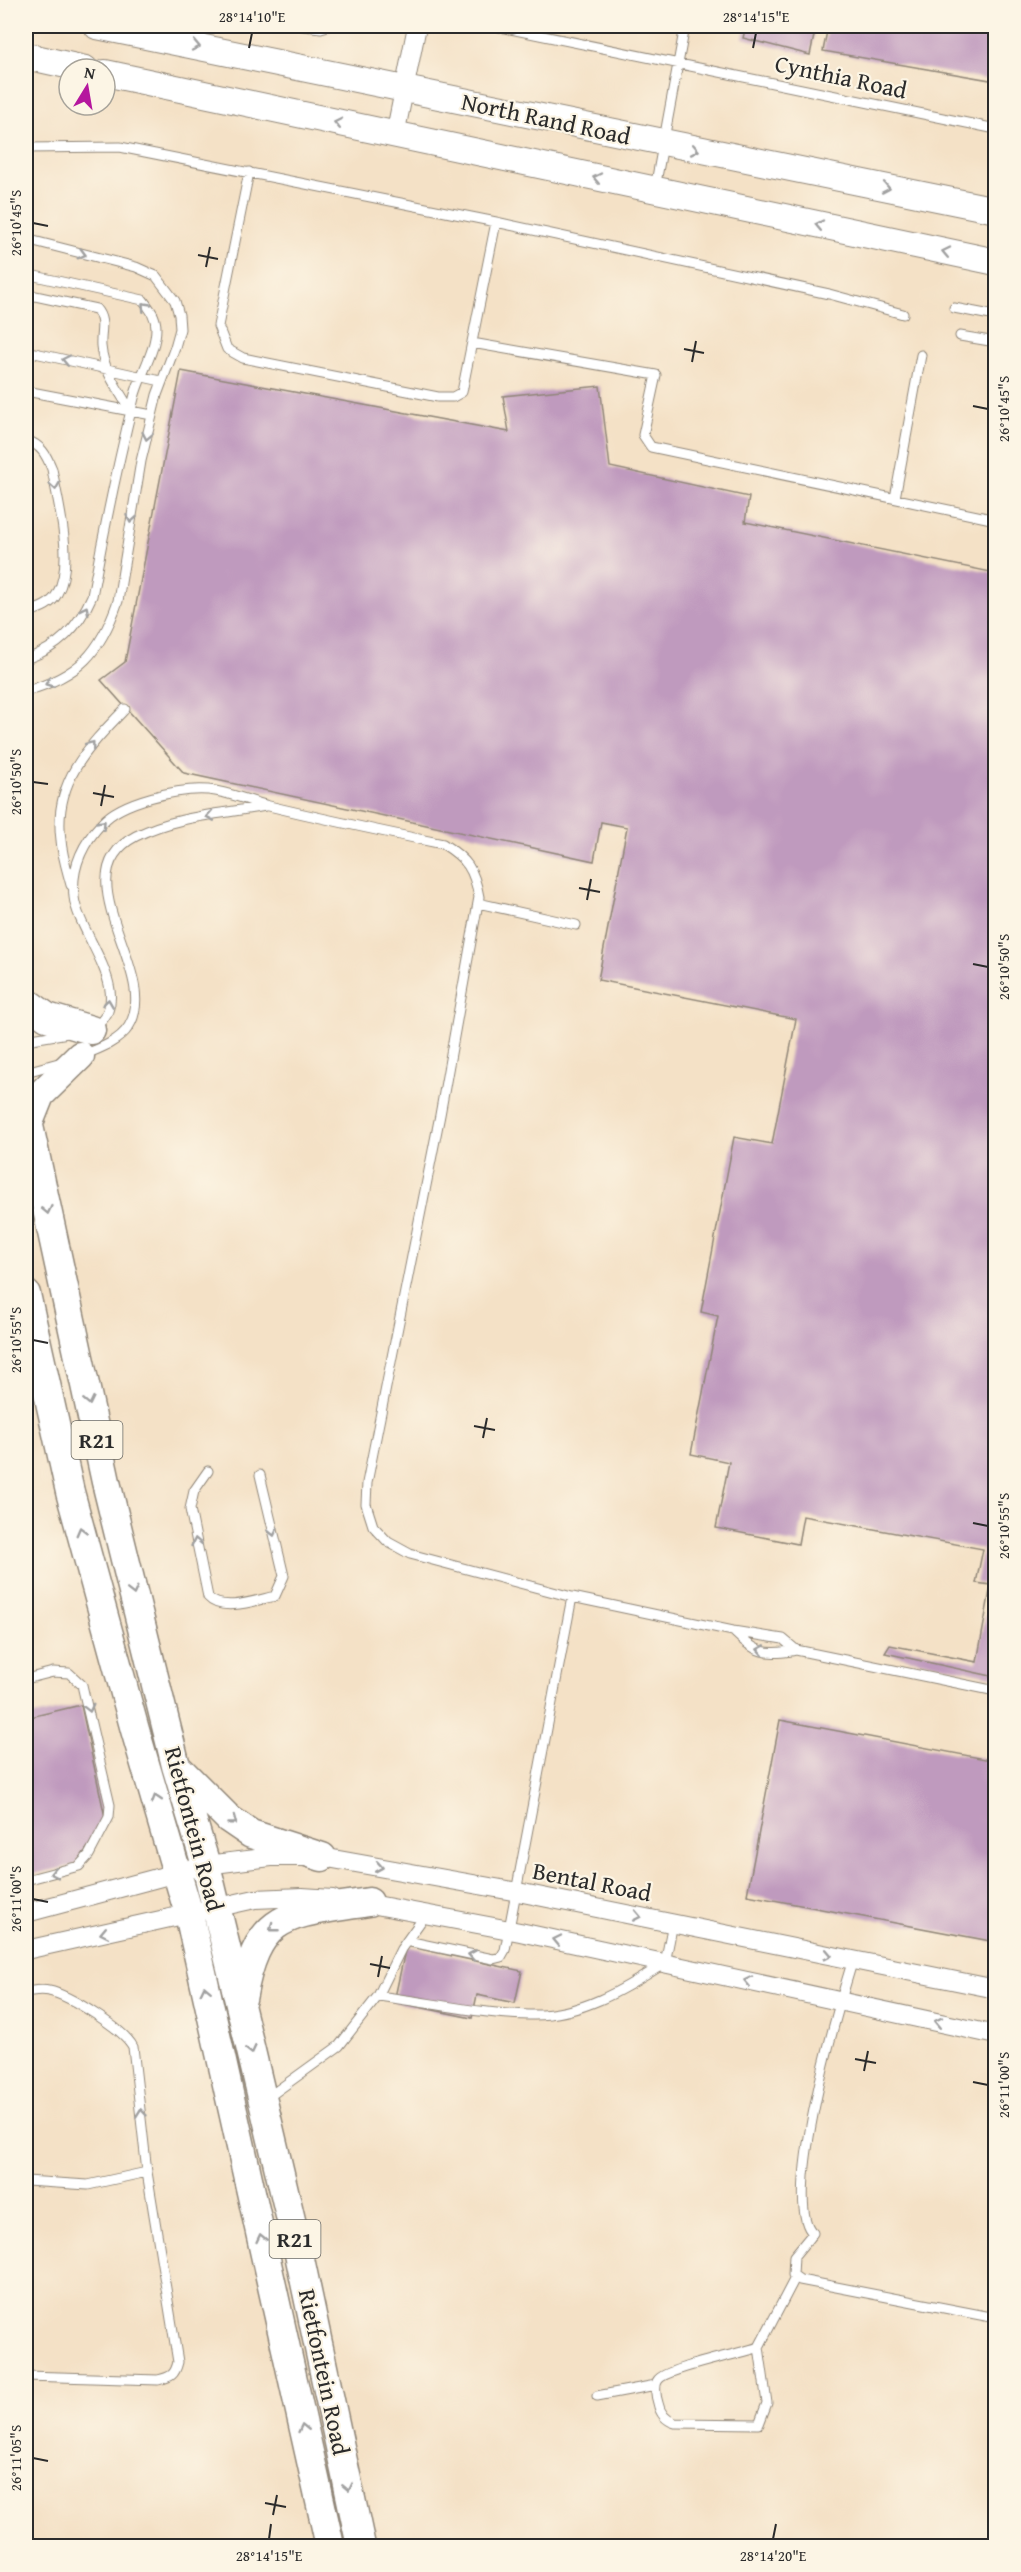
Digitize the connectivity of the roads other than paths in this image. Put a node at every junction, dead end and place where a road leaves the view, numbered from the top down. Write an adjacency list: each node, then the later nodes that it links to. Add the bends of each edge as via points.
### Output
1 (97, 26): 13 (main road, North Rand Road, one-way to 13)
2 (303, 26): 3 (lane)
3 (328, 26)
4 (417, 26): 13 (street)
5 (495, 26): 8 (lane, Cynthia Road)
6 (551, 26): 8 (lane)
7 (685, 26): 11 (lane)
8 (548, 37): 11 (lane, Cynthia Road)
9 (26, 56): 10 (main road)
10 (57, 63)
11 (679, 64): 14 (lane, Cynthia Road); 16 (lane)
12 (117, 76): 15 (main road, North Rand Road, one-way to 12)
13 (404, 89): 15 (street); 16 (main road, North Rand Road)
14 (996, 129)
15 (395, 135): 21 (main road, North Rand Road, one-way to 15)
16 (664, 143): 21 (lane); 22 (main road, North Rand Road, one-way to 22)
17 (26, 148): 18 (lane)
18 (39, 148): 19 (lane); 20 (lane, via 120,147)
19 (26, 153)
20 (249, 172): 23 (lane); 33 (lane, via 218,326 221,339 234,356 448,398 462,392)
21 (654, 190): 25 (main road, North Rand Road, one-way to 21)
22 (996, 210)
23 (496, 222): 29 (lane, via 829,294); 33 (lane)
24 (26, 239): 38 (lane, one-way to 38, via 136,267 156,276 175,301 180,329)
25 (996, 262)
26 (26, 274): 37 (lane, one-way to 26, via 152,351 156,330 156,319 143,300)
27 (26, 294): 36 (lane, via 96,309 103,322 101,347)
28 (954, 308): 30 (lane)
29 (903, 314)
30 (996, 316)
31 (960, 336): 32 (lane)
32 (996, 342)
33 (472, 343): 43 (lane, via 656,375 643,435 651,447)
34 (26, 351): 36 (lane, one-way to 34)
35 (921, 356): 43 (lane)
36 (106, 369): 37 (lane); 40 (lane)
37 (140, 376): 38 (lane); 40 (lane)
38 (161, 381): 41 (lane)
39 (26, 391): 40 (lane)
40 (131, 411): 41 (lane); 46 (lane, one-way to 40, via 63,640 89,603)
41 (152, 415): 47 (lane, one-way to 47, via 118,601 110,624 99,644 74,671)
42 (26, 440): 45 (lane, one-way to 45, via 39,446 52,468 64,560 63,581 56,597 39,610)
43 (895, 498): 44 (lane)
44 (996, 520)
45 (26, 612)
46 (26, 659)
47 (26, 691)
48 (125, 709): 50 (lane, one-way to 48, via 60,839 64,793 89,745)
49 (268, 806): 50 (lane, one-way to 49, via 80,852 102,822 117,810 137,802 205,790 226,792); 51 (lane, via 443,844 463,856 475,877); 56 (lane, one-way to 56, via 177,821 135,837 119,851 106,878 113,919 135,989 133,1018 128,1028 109,1044)
50 (74, 899): 54 (lane, one-way to 50, via 106,1015 111,1000 109,984)
51 (478, 903): 52 (lane); 62 (lane, via 366,1504 373,1526 388,1542 410,1554)
52 (576, 925)
53 (26, 1002): 54 (main road, via 47,1017)
54 (91, 1030): 55 (lane)
55 (26, 1040)
56 (80, 1056): 57 (lane); 58 (main road, via 40,1095)
57 (26, 1072)
58 (27, 1119): 67 (main road, Rietfontein Road / R21, one-way to 67, via 106,1482)
59 (26, 1294): 70 (main road, Rietfontein Road / R21, one-way to 59, via 70,1492)
60 (208, 1471): 61 (lane, one-way to 60, via 284,1576 282,1586 275,1596 223,1605 208,1597 190,1509 194,1491)
61 (260, 1475)
62 (572, 1597): 63 (lane); 72 (lane)
63 (732, 1631): 64 (lane, via 783,1639); 64 (lane, one-way to 63, via 778,1654 750,1648)
64 (796, 1650): 66 (lane)
65 (26, 1679): 71 (lane, one-way to 71, via 53,1672 69,1673 82,1685 110,1811 104,1831 79,1866)
66 (996, 1691)
67 (176, 1766): 68 (main road, one-way to 68, via 229,1819 251,1834); 69 (main road, Rietfontein Road / R21)
68 (322, 1857): 69 (street, Bental Road, via 270,1857); 72 (street, Bental Road, one-way to 72)
69 (206, 1865): 70 (street, Bental Road); 74 (main road, Rietfontein Road / R21)
70 (177, 1871): 75 (street, Bental Road); 77 (main road, Rietfontein Road / R21)
71 (26, 1880)
72 (518, 1892): 78 (street, Bental Road, one-way to 78); 79 (lane)
73 (369, 1902): 74 (street, via 302,1897 255,1899); 76 (street); 88 (main road, one-way to 88, via 303,1913 266,1932 252,1956)
74 (216, 1908): 77 (street); 88 (main road, Rietfontein Road / R21)
75 (26, 1913)
76 (426, 1913): 79 (street); 80 (lane)
77 (189, 1914): 81 (street, one-way to 81); 99 (main road, Rietfontein Road / R21, one-way to 77)
78 (673, 1923): 82 (street, Bental Road, one-way to 82); 83 (lane)
79 (509, 1930): 80 (lane, one-way to 80, via 505,1950 501,1957 493,1959); 83 (street, one-way to 79)
80 (407, 1941): 86 (lane)
81 (26, 1950)
82 (853, 1960): 84 (street, Bental Road); 87 (lane)
83 (665, 1963): 86 (lane, via 627,1988 594,2002 530,2015); 87 (street, one-way to 83)
84 (996, 1989)
85 (26, 1992): 91 (lane, one-way to 85, via 130,2040 63,1996 39,1990)
86 (378, 1996): 90 (lane, via 339,2046)
87 (840, 2001): 89 (street, one-way to 87); 93 (lane, via 810,2129 804,2196 813,2233 794,2256)
88 (241, 2005): 90 (main road, Rietfontein Road / R21, one-way to 90)
89 (996, 2035)
90 (263, 2101): 100 (main road, Rietfontein Road / R21, one-way to 100)
91 (147, 2172): 92 (lane, via 88,2185); 96 (lane, via 176,2345 176,2372 158,2380)
92 (26, 2181)
93 (795, 2278): 94 (lane); 95 (lane)
94 (996, 2318)
95 (759, 2347): 97 (lane, via 673,2371 658,2379); 97 (lane, via 767,2403 759,2424 669,2421 658,2403)
96 (26, 2376)
97 (656, 2385): 98 (lane)
98 (597, 2396)
99 (330, 2547)
100 (361, 2547)

